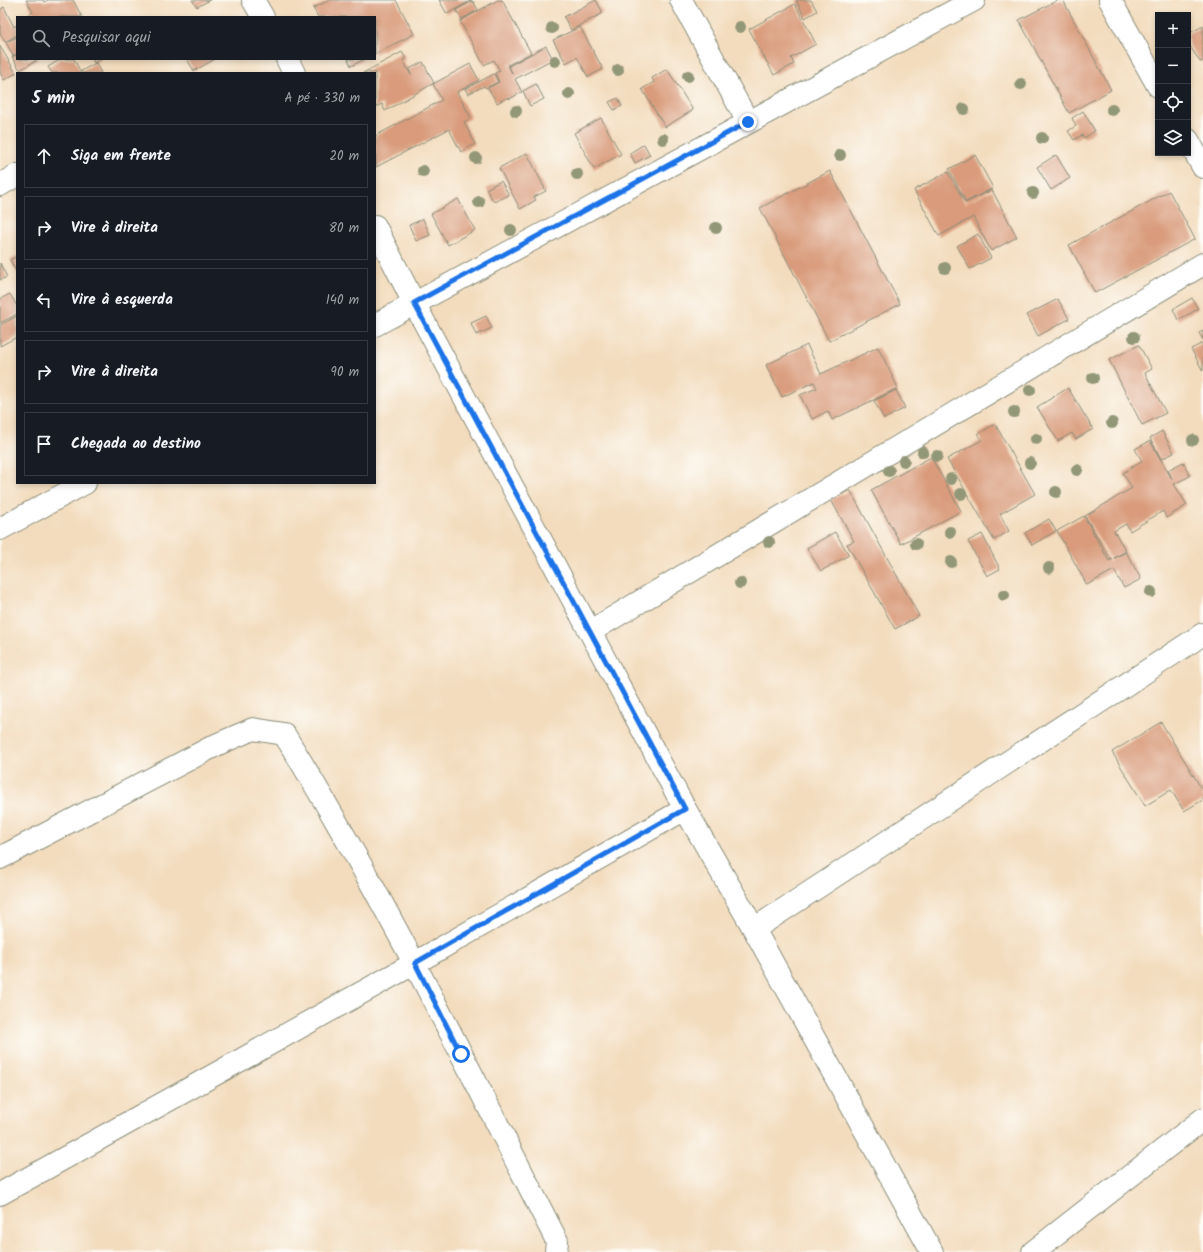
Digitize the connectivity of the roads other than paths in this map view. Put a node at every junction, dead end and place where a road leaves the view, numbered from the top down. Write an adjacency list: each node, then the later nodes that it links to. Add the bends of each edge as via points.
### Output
1 (253, 0): 5 (street)
2 (681, 0): 9 (street)
3 (974, 0): 9 (street)
4 (1110, 0): 8 (street)
5 (262, 16)
6 (287, 60): 7 (street)
7 (293, 72)
8 (1157, 84)
9 (748, 122): 16 (street)
10 (1191, 145): 11 (street)
11 (1203, 167)
12 (16, 176): 13 (street)
13 (0, 185)
14 (376, 228): 16 (street)
15 (1203, 264): 20 (street)
16 (414, 303): 17 (street); 20 (street)
17 (376, 324)
18 (83, 484): 19 (street)
19 (0, 530)
20 (591, 631): 22 (street)
21 (1203, 634): 24 (street)
22 (685, 809): 24 (street); 25 (street)
23 (0, 858): 25 (street, via 218,744 253,729 284,734 313,780)
24 (754, 929): 29 (street)
25 (415, 963): 27 (street); 28 (street, via 557,1241)
26 (1203, 1119): 30 (street)
27 (0, 1194)
28 (556, 1252)
29 (932, 1252)
30 (1033, 1252)

